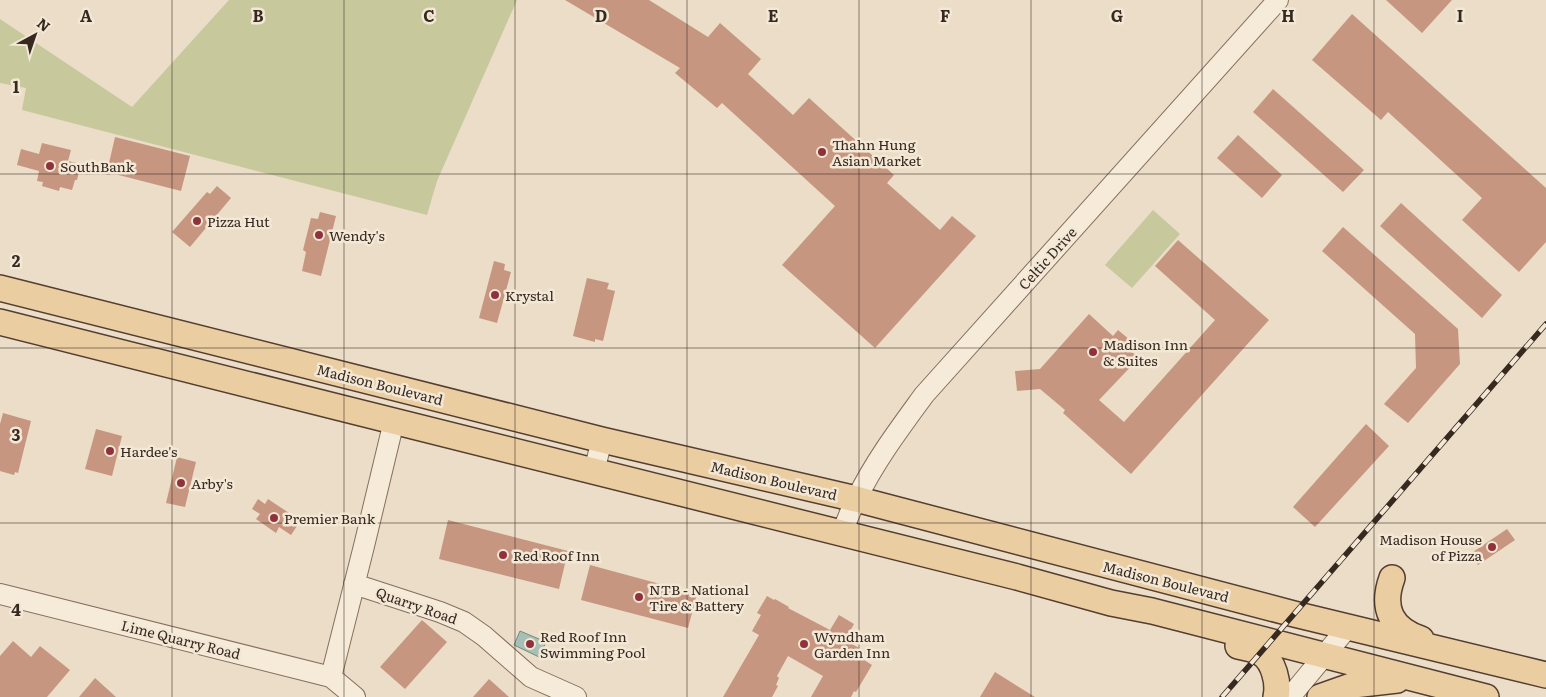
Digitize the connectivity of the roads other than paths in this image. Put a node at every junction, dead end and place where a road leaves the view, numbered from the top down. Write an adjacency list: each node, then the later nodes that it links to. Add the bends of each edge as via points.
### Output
1 (1278, 0): 7 (street, Celtic Drive, via 924,395 899,428)
2 (0, 288): 5 (main road, Madison Boulevard)
3 (0, 322): 4 (main road)
4 (394, 420): 6 (main road); 10 (street)
5 (602, 440): 6 (street); 7 (main road, Madison Boulevard)
6 (594, 471): 8 (main road)
7 (856, 499): 8 (street, Celtic Drive); 13 (main road, Madison Boulevard)
8 (842, 534): 12 (main road)
9 (1392, 578): 15 (main road, via 1387,602 1401,629 1424,640 1482,654)
10 (354, 584): 16 (street); 19 (street, Quarry Road, via 464,622 531,677)
11 (0, 594): 16 (street, Lime Quarry Road)
12 (1152, 612): 14 (main road); 20 (main road, via 1204,635 1261,653 1271,663)
13 (1348, 627): 14 (street); 15 (main road, Madison Boulevard)
14 (1325, 655): 17 (main road); 21 (street)
15 (1535, 672)
16 (331, 677): 18 (street, Lime Quarry Road)
17 (1416, 679): 22 (main road, via 1354,685); 23 (main road)
18 (355, 697)
19 (576, 697)
20 (1276, 697)
21 (1290, 697)
22 (1320, 697)
23 (1486, 697)

